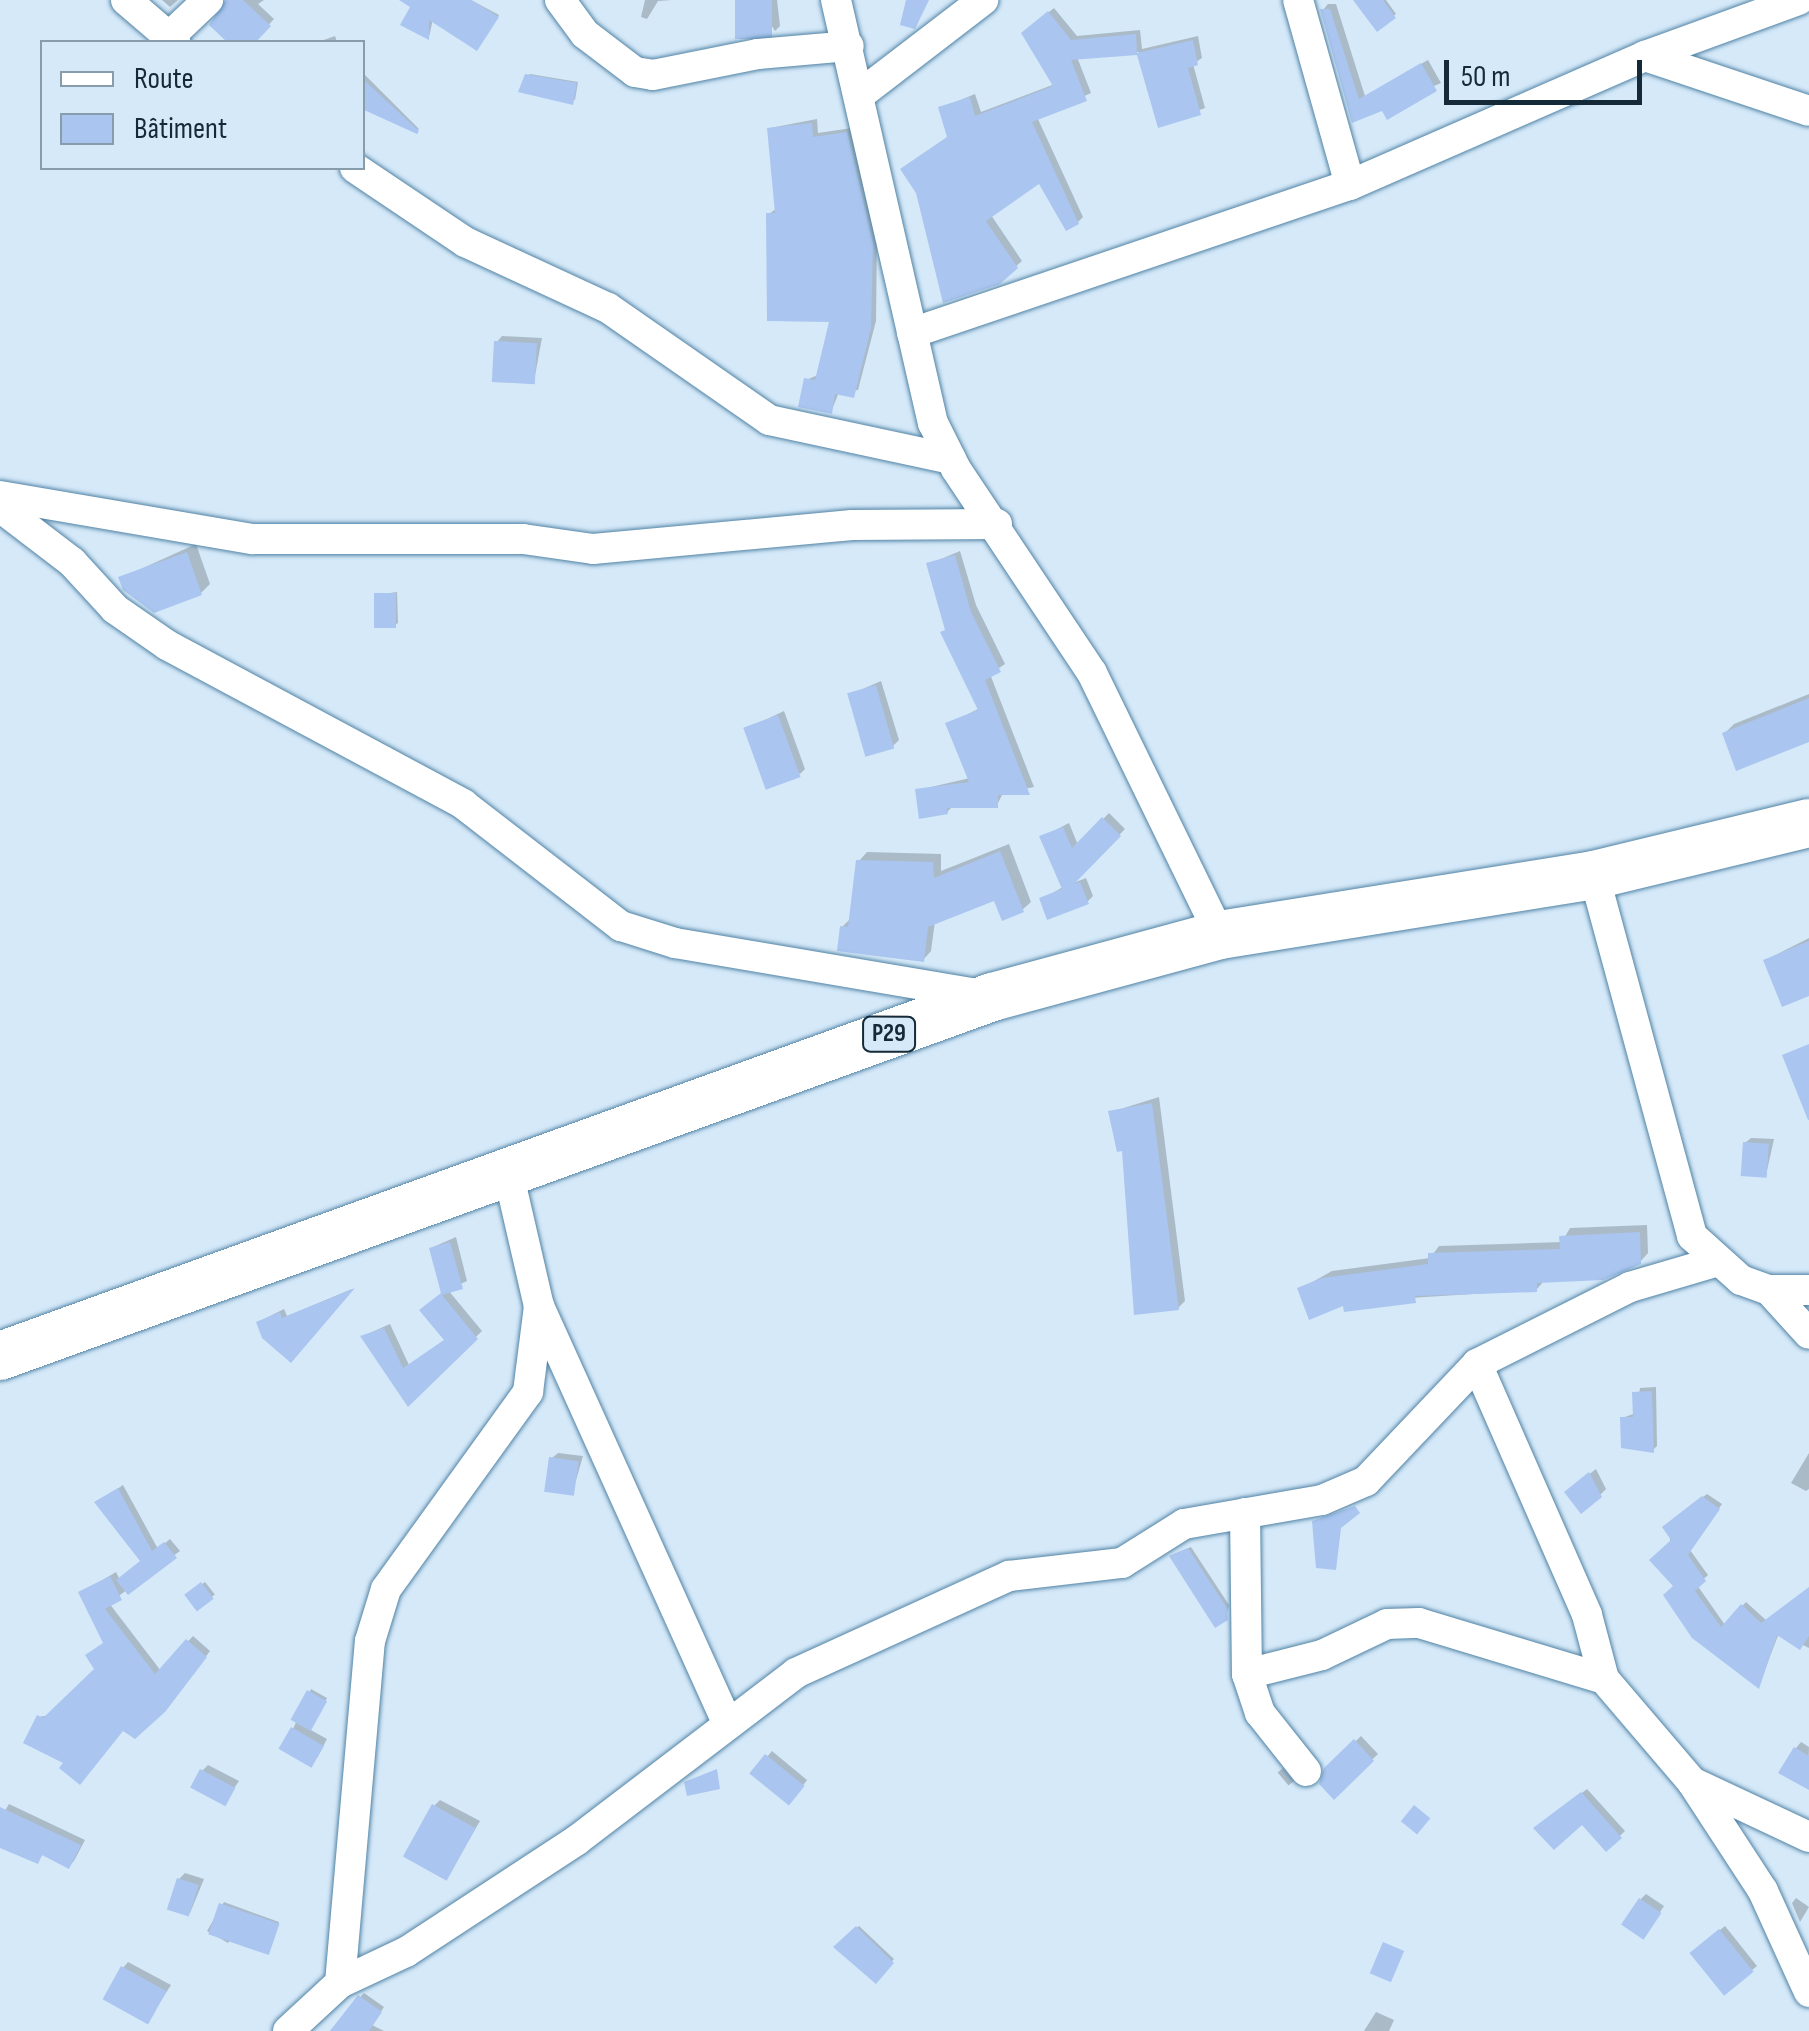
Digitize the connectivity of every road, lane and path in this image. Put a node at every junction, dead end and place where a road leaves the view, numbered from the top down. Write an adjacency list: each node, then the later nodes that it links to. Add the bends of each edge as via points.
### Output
1 (126, 0): 8 (street)
2 (208, 0): 8 (street)
3 (560, 0): 9 (street, via 585,34 635,72 652,76 758,54)
4 (836, 0): 9 (street)
5 (983, 0): 11 (street)
6 (1298, 0): 14 (street)
7 (1799, 0): 10 (street)
8 (172, 40)
9 (849, 46): 11 (street)
10 (1645, 56): 12 (street); 14 (street)
11 (862, 93): 15 (street)
12 (1809, 112)
13 (358, 170): 16 (street, via 418,216 608,308 768,420)
14 (1350, 184): 15 (street)
15 (912, 333): 16 (street, via 933,423)
16 (951, 459): 19 (street)
17 (0, 496): 19 (street, via 252,539 523,539 593,549 852,525)
18 (0, 507): 23 (street, via 72,562 115,609 168,645 464,804 620,926 675,943)
19 (997, 524): 22 (street, via 1092,673)
20 (1809, 823): 21 (main road, P29)
21 (1594, 876): 22 (main road, P29); 25 (street, via 1682,1212)
22 (1220, 936): 23 (main road, P29)
23 (992, 997): 24 (main road, P29)
24 (508, 1172): 28 (street); 30 (main road, P29)
25 (1715, 1262): 26 (street); 31 (street, via 1630,1288)
26 (1769, 1290): 27 (street); 29 (street)
27 (1809, 1290)
28 (539, 1306): 35 (street); 39 (street, via 528,1392 386,1590 370,1642)
29 (1809, 1334)
30 (0, 1356)
31 (1477, 1364): 32 (street, via 1366,1481 1322,1500); 34 (street, via 1587,1615)
32 (1245, 1513): 33 (street); 35 (street, via 1184,1524 1122,1563 1009,1576 796,1673)
33 (1247, 1674): 34 (street, via 1322,1655 1387,1624 1420,1623); 36 (street, via 1260,1713)
34 (1604, 1679): 37 (street)
35 (728, 1724): 39 (street, via 577,1840 406,1952)
36 (1306, 1770)
37 (1692, 1782): 38 (street); 40 (street, via 1763,1891)
38 (1809, 1837)
39 (340, 1983): 41 (street)
40 (1809, 1992)
41 (288, 2031)

